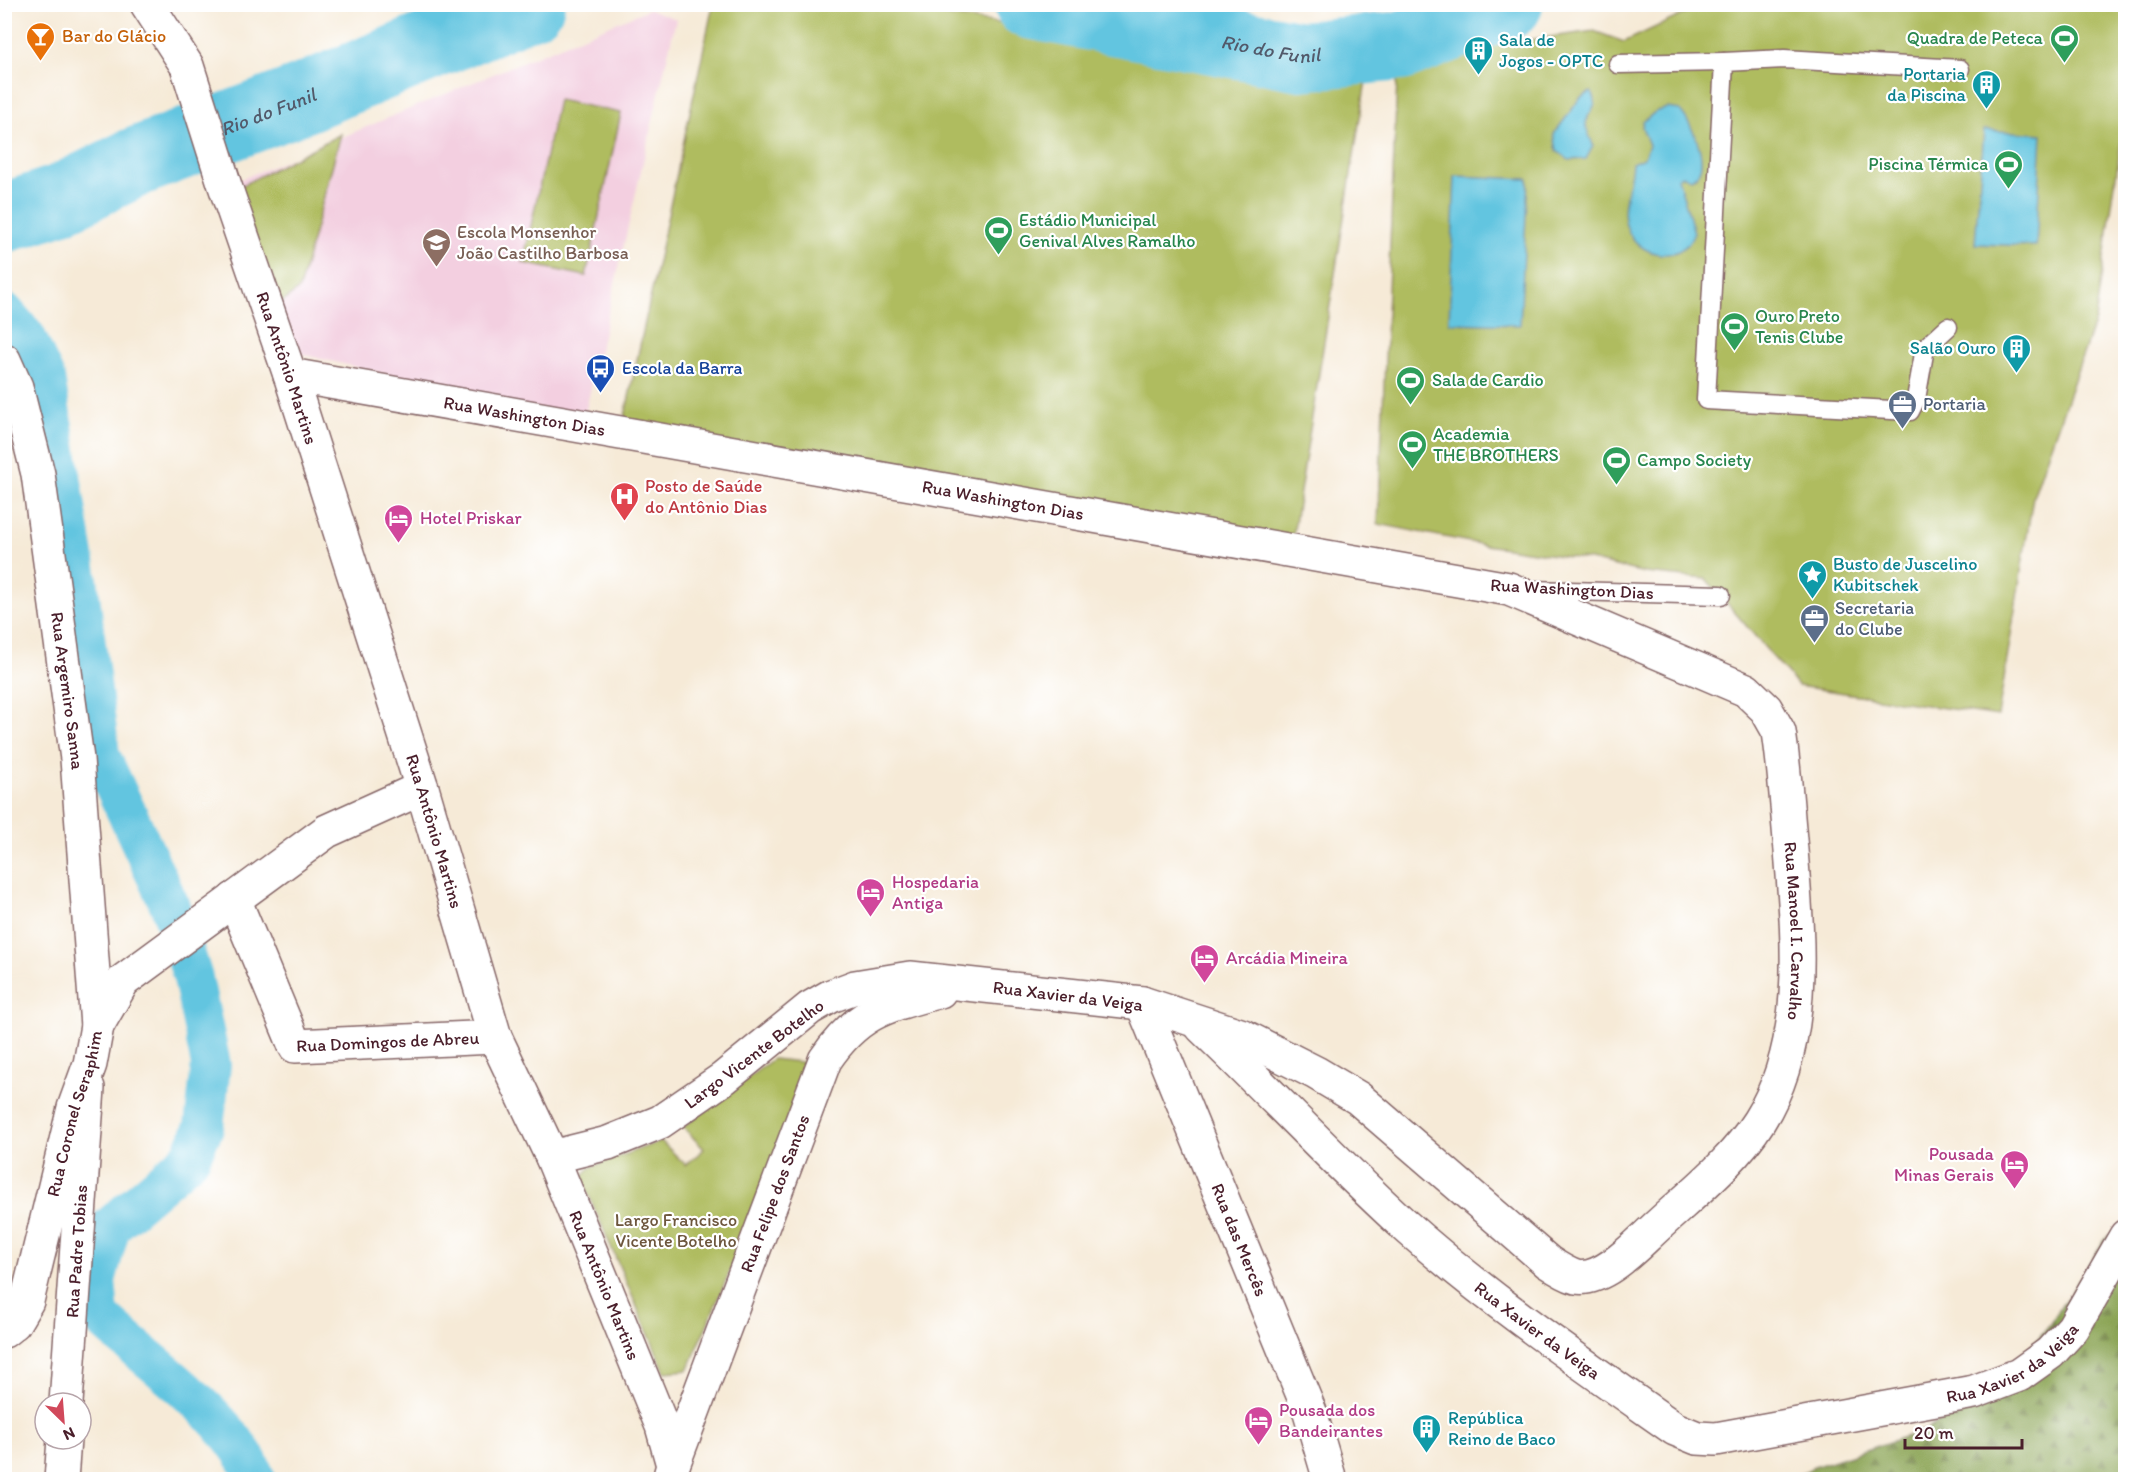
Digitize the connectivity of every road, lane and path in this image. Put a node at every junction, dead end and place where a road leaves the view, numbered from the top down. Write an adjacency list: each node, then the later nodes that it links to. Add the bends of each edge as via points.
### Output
1 (147, 4): 7 (street, Rua Antônio Martins, via 187,66)
2 (1724, 62): 3 (lane); 4 (lane, via 1784,59); 5 (lane, via 1706,400 1910,411 1916,399 1924,348)
3 (1618, 64)
4 (1960, 69)
5 (1948, 327)
6 (4, 360): 15 (street, Rua Argemiro Sanna, via 16,387 38,474 48,545 77,759)
7 (290, 375): 8 (street, Rua Washington Dias); 10 (street, Rua Antônio Martins)
8 (1509, 589): 9 (lane, Rua Washington Dias); 14 (street, Rua Manoel I. Carvalho, via 1746,690 1766,709 1779,732 1796,920 1796,993 1788,1046 1775,1090 1760,1121 1735,1154 1622,1259 1579,1278 1548,1262 1358,1098 1243,1036)
9 (1721, 595)
10 (422, 788): 11 (street, Rua Coronel Seraphim, via 327,831); 16 (street, Rua Antônio Martins)
11 (234, 899): 15 (street, Rua Coronel Seraphim, via 123,981); 16 (street, Rua Domingos de Abreu, via 295,1046)
12 (962, 984): 13 (street, Rua Xavier da Veiga); 18 (street, Largo Vicente Botelho, via 910,978 855,987 831,996 660,1122 608,1143); 23 (street, Rua Felipe dos Santos, via 890,1005 865,1018 842,1035 825,1060)
13 (1142, 1003): 14 (street, Rua Xavier da Veiga); 25 (street, Rua das Mercês, via 1310,1412)
14 (1193, 1018): 19 (street, Rua Xavier da Veiga, via 1435,1251 1538,1333 1675,1430 1697,1438 1716,1439 1974,1392 2019,1375 2050,1353 2073,1328)
15 (97, 1026): 17 (street, Rua Coronel Seraphim)
16 (495, 1037): 18 (street, Rua Antônio Martins)
17 (90, 1064): 20 (street, Rua Coronel Seraphim, via 74,1108 27,1301 14,1323); 21 (street, Rua Padre Tobias)
18 (552, 1157): 23 (street, Rua Antônio Martins, via 662,1426)
19 (2126, 1236)
20 (4, 1330)
21 (67, 1391)
22 (63, 1451): 24 (street)
23 (671, 1472)
24 (61, 1479)
25 (1330, 1479)

